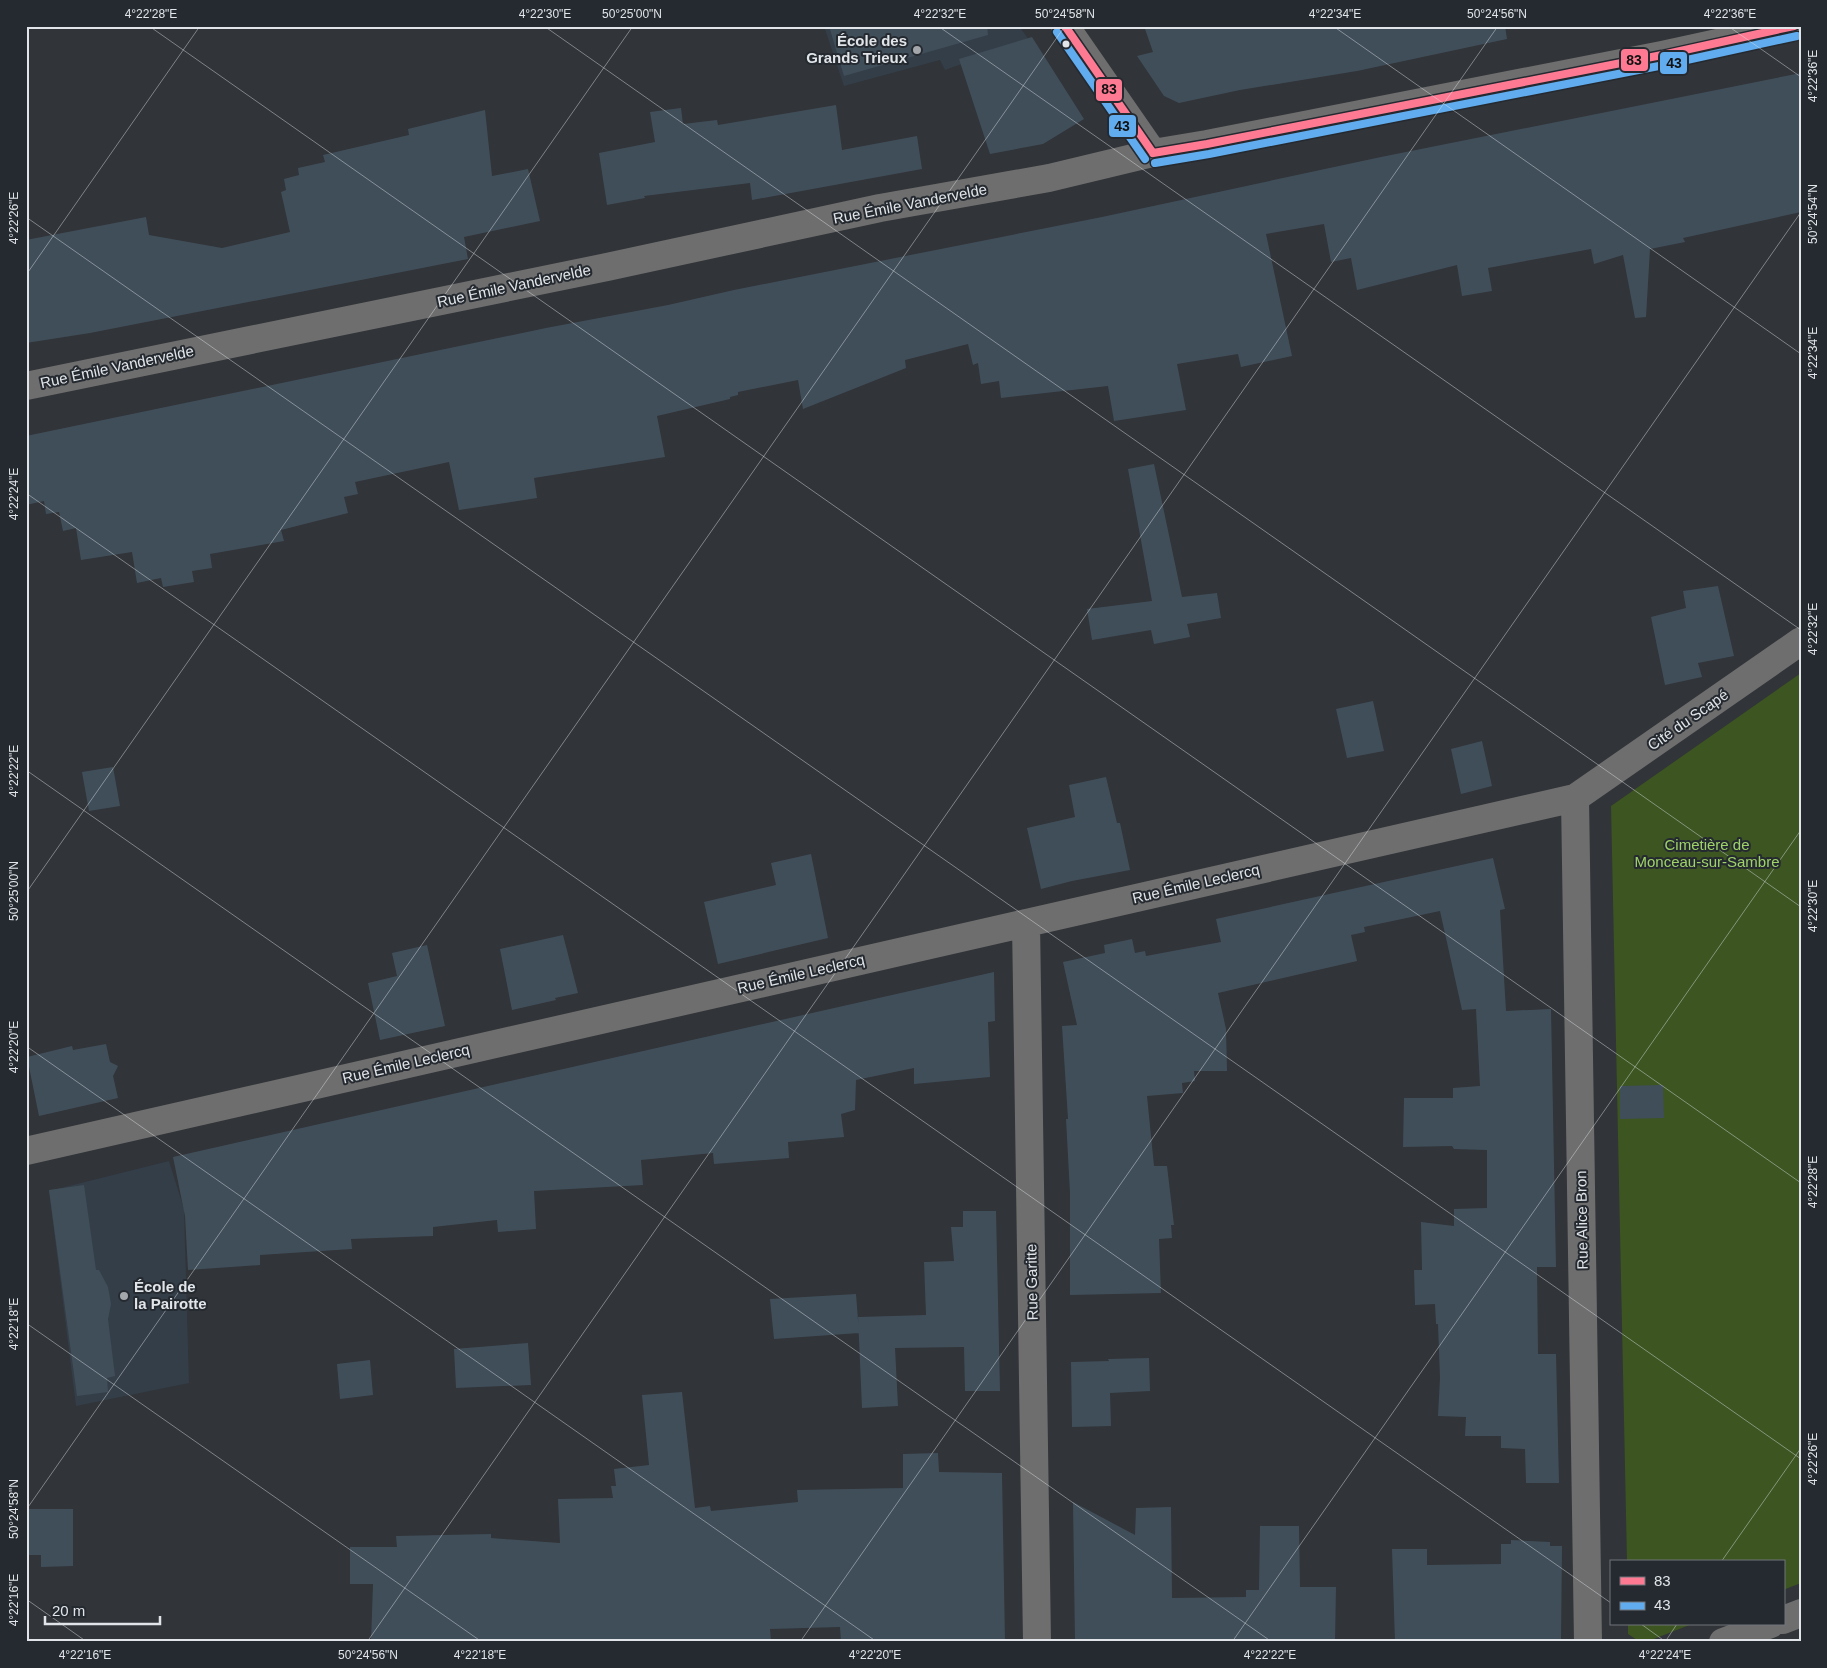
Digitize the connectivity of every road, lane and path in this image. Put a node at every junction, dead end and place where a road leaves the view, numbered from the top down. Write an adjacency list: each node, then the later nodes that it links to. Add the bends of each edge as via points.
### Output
1 (1065, 26): 3 (street)
2 (1795, 26): 3 (street, Rue Émile Vandervelde, via 1642,59)
3 (1153, 152): 4 (street, Rue Émile Vandervelde, via 1049,178 880,208)
4 (26, 386)
5 (1801, 641): 6 (street, Cité du Scapé)
6 (1575, 798): 7 (street, Rue Émile Leclercq); 13 (street, Rue Alice Bron)
7 (1026, 923): 8 (street, Rue Émile Leclercq); 12 (street, Rue Garitte)
8 (26, 1151)
9 (1801, 1613): 10 (street)
10 (1784, 1620)
11 (1766, 1626): 14 (street)
12 (1038, 1642)
13 (1588, 1642)
14 (1723, 1642)

